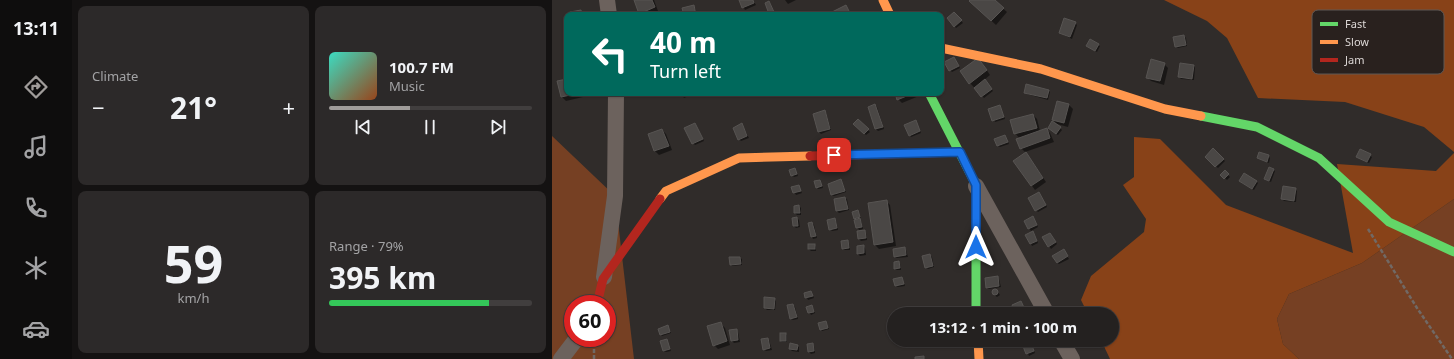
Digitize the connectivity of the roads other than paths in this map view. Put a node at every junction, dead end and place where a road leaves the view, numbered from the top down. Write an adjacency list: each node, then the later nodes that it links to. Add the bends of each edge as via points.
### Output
1 (607, 0): 3 (street)
2 (883, 0): 4 (street)
3 (609, 12)
4 (889, 12)
5 (944, 49): 10 (street, via 1041,69 1165,109 1257,127 1319,158 1389,222)
6 (616, 96): 11 (street, via 615,196)
7 (930, 96): 8 (street)
8 (960, 152): 9 (street); 11 (street, via 740,158 666,191)
9 (976, 185): 13 (street); 14 (street)
10 (1454, 252)
11 (604, 279): 12 (street)
12 (600, 295)
13 (976, 307)
14 (1043, 307)
15 (570, 347): 18 (street)
16 (978, 347): 19 (street)
17 (1066, 347): 20 (street)
18 (561, 359)
19 (979, 359)
20 (1072, 359)

